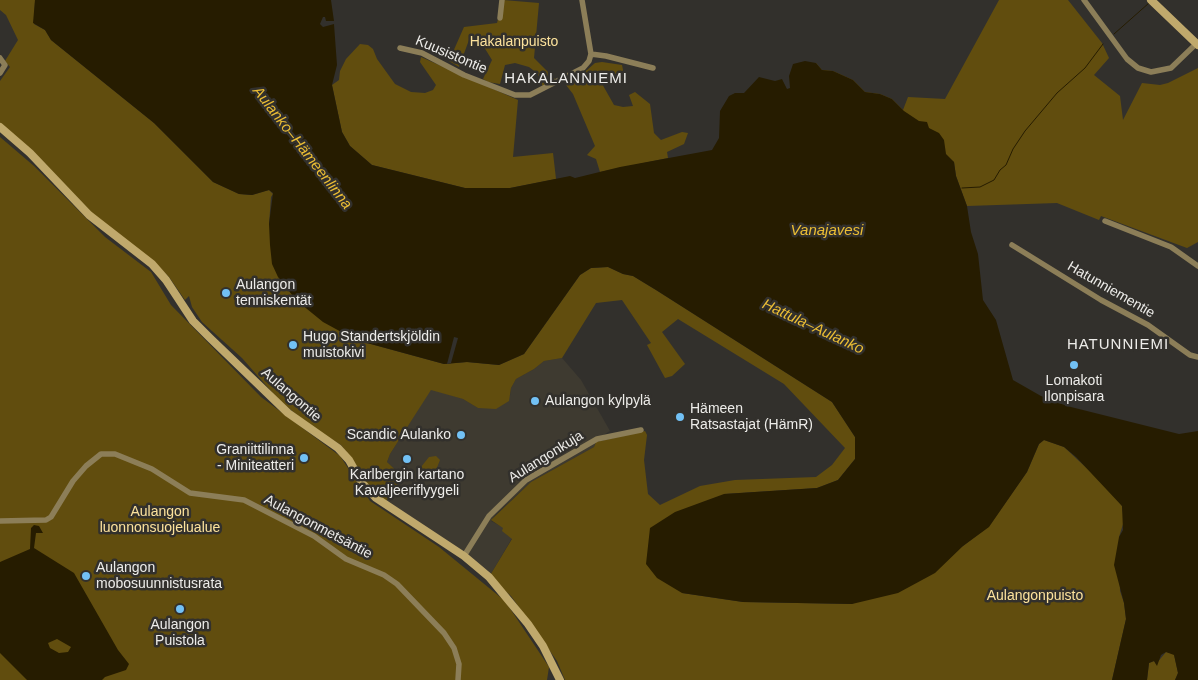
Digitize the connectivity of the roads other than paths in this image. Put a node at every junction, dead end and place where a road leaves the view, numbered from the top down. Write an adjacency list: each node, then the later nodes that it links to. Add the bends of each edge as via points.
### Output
1 (502, 0): 5 (street)
2 (582, 0): 8 (street)
3 (1084, 0): 6 (street, via 1127,59 1138,68 1151,72 1171,68)
4 (1151, 0): 6 (main road)
5 (500, 18)
6 (1197, 44)
7 (400, 48): 8 (street, Kuusistontie, via 522,96 583,68)
8 (590, 54): 10 (street)
9 (0, 58): 11 (street, via 5,65)
10 (653, 68)
11 (0, 73)
12 (0, 127): 19 (main road, Aulangontie, via 89,215 152,264 193,321 288,413 335,446 376,498)
13 (1105, 221): 15 (street, via 1171,247)
14 (1012, 245): 16 (street, Hatunniementie)
15 (1198, 266)
16 (1198, 357)
17 (641, 430): 19 (street, Aulangonkuja, via 597,439 526,480 489,516)
18 (0, 520): 20 (street, Aulangonmetsäntie, via 46,520 86,466 101,454 115,454 152,469 190,493 244,500 314,536 346,559 384,575 397,584 444,633 459,664)
19 (464, 556): 21 (main road, Aulangontie, via 489,577 515,606 543,646)
20 (458, 680)
21 (560, 680)

